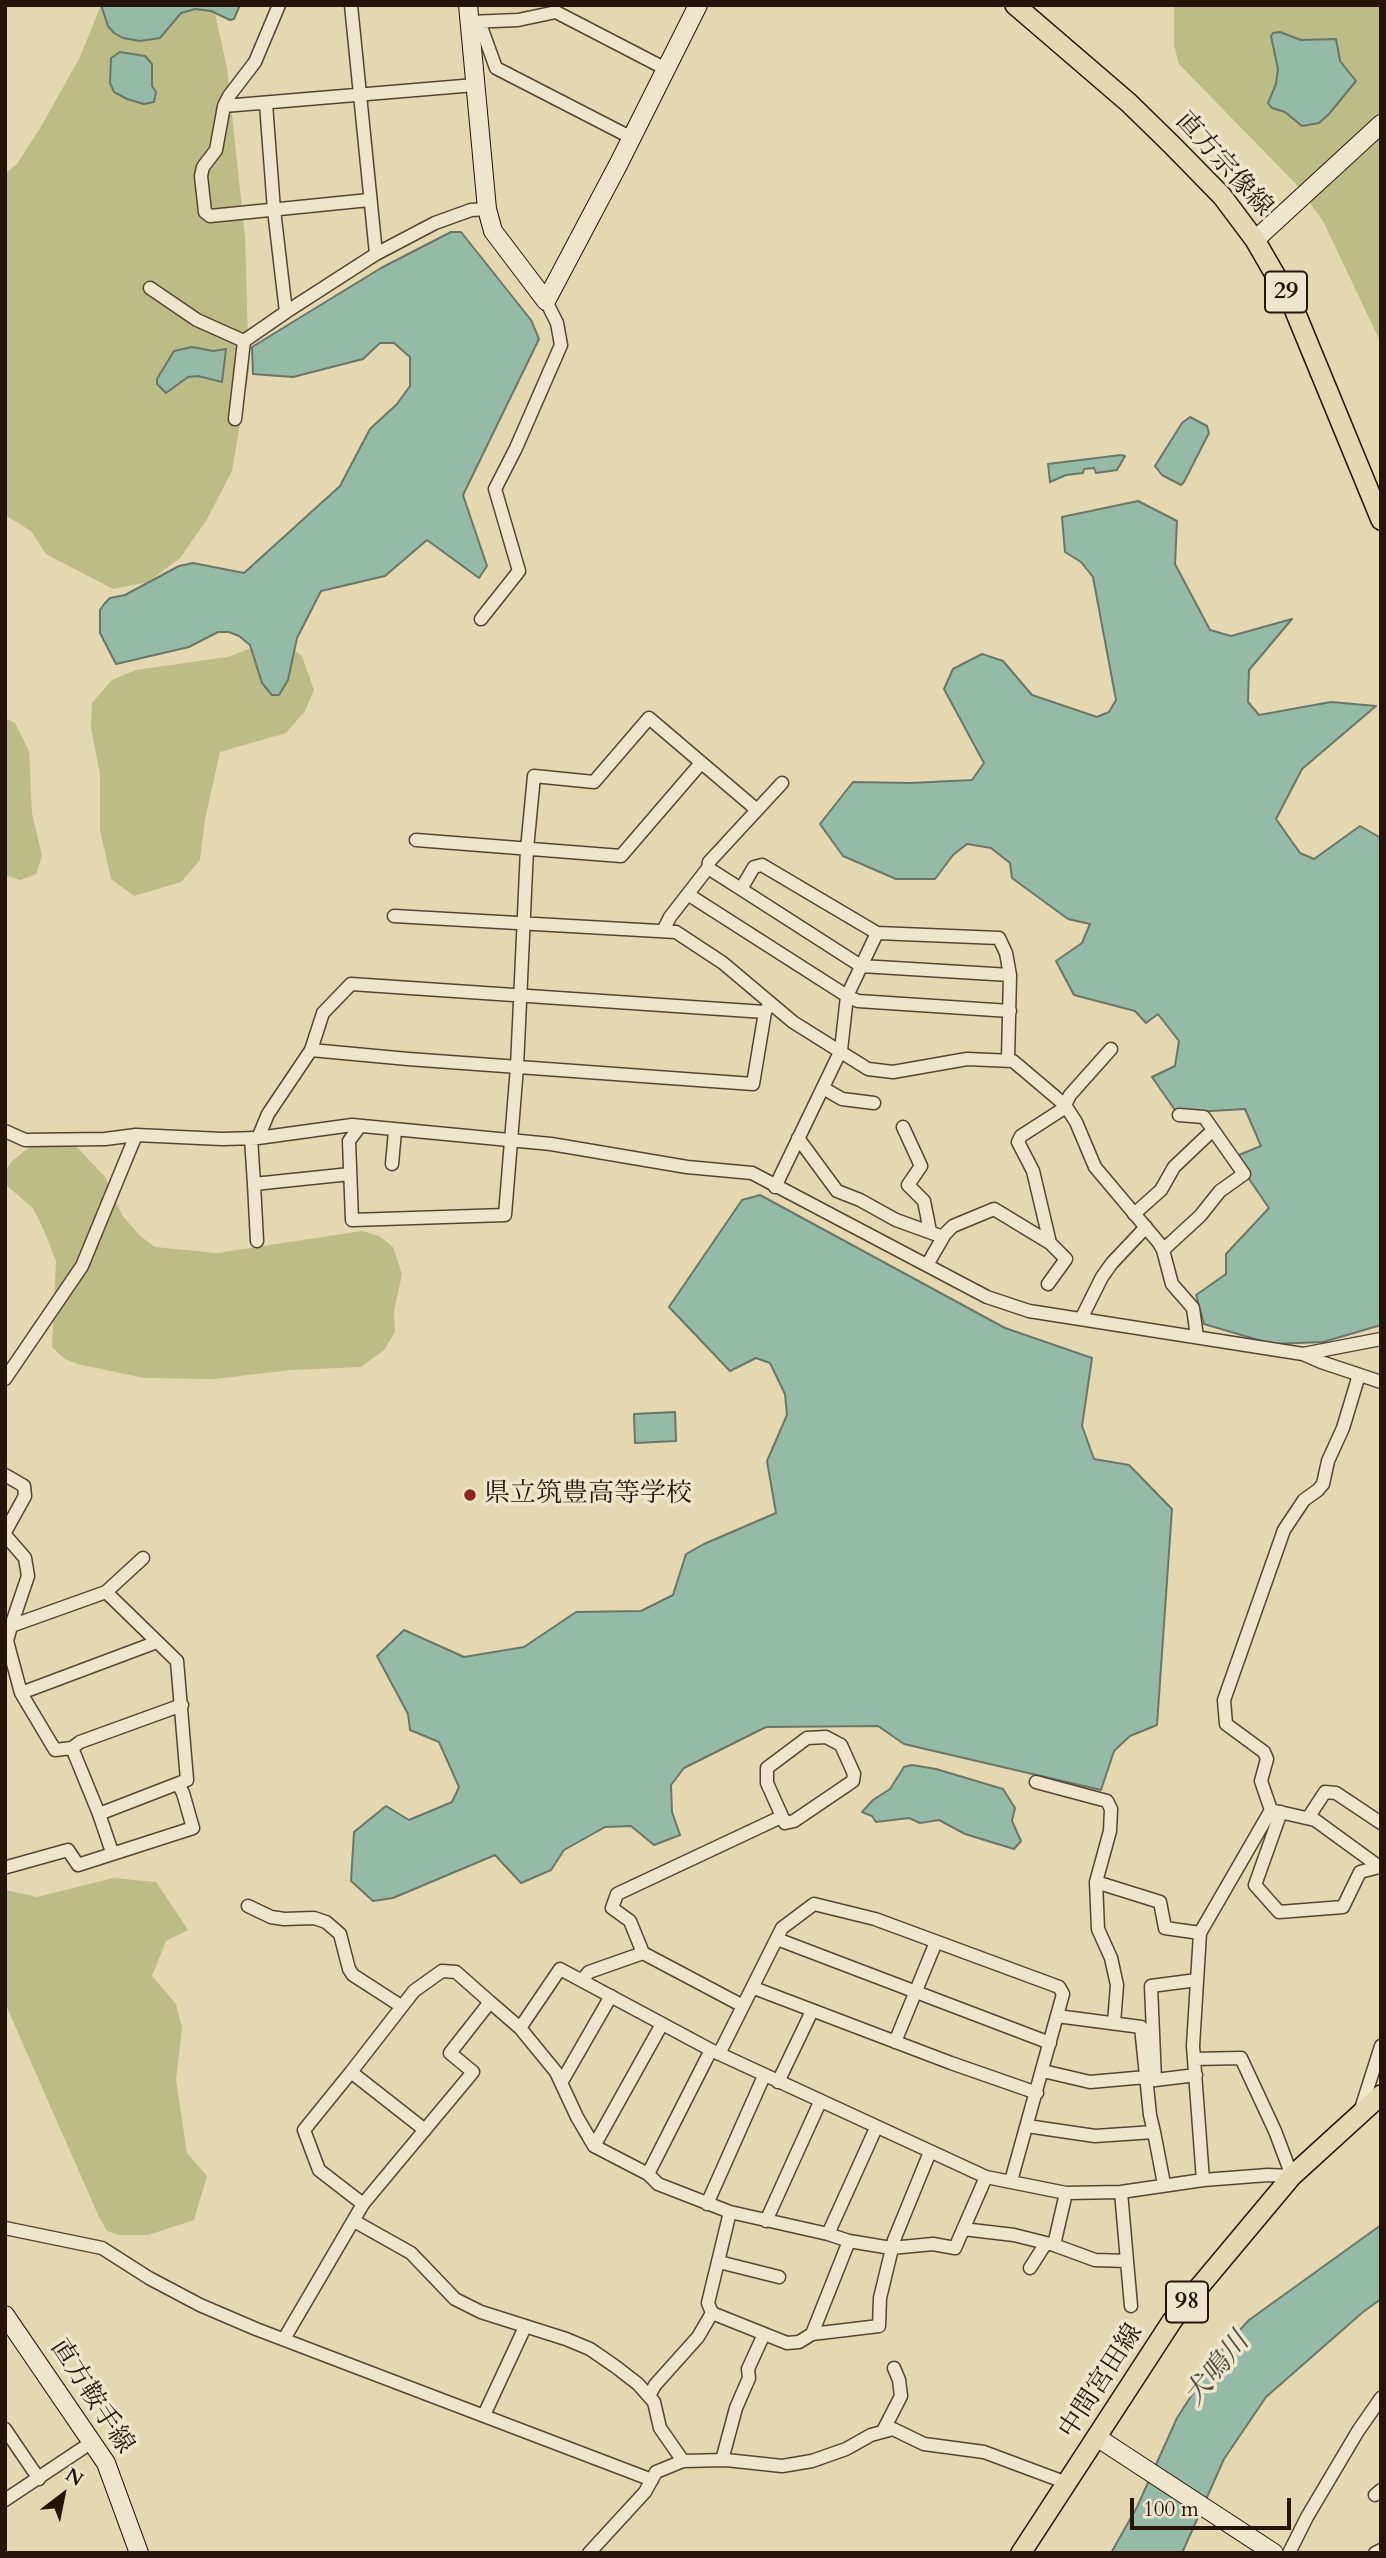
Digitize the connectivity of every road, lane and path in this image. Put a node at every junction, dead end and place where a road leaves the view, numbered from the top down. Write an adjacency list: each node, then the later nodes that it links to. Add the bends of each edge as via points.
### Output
1 (279, 5): 10 (street, via 255,62)
2 (351, 5): 8 (street)
3 (698, 5): 6 (street)
4 (1015, 5): 16 (main road, 直方宗像線 / 29, via 1163,136 1222,196)
5 (472, 17): 6 (street, via 518,20 556,12); 7 (street); 12 (street, via 496,68)
6 (666, 69): 12 (street)
7 (475, 85): 8 (street); 14 (street)
8 (360, 96): 9 (street); 13 (street)
9 (266, 104): 10 (street); 15 (street)
10 (224, 106): 15 (street, via 216,150 201,176 205,212 210,216)
11 (1381, 124): 16 (street)
12 (632, 138): 19 (street)
13 (369, 200): 15 (street); 17 (street)
14 (488, 209): 17 (street, via 435,223); 19 (street, via 494,231)
15 (274, 211): 20 (street)
16 (1255, 240): 23 (main road, 直方宗像線 / 29, via 1292,304)
17 (376, 254): 20 (street)
18 (150, 288): 21 (street, via 197,320)
19 (546, 301): 24 (street, via 561,345 495,489 519,571)
20 (286, 312): 21 (street)
21 (244, 341): 22 (street)
22 (235, 419)
23 (1381, 520)
24 (481, 619)
25 (701, 763): 27 (street); 29 (street, via 621,856); 29 (street, via 649,718 594,782 534,775)
26 (782, 783): 27 (street)
27 (757, 810): 30 (street)
28 (416, 840): 29 (street)
29 (527, 849): 34 (street)
30 (708, 868): 31 (street); 32 (street)
31 (741, 889): 36 (street, via 754,867 762,865); 37 (street)
32 (689, 895): 35 (street); 40 (street)
33 (394, 916): 34 (street)
34 (523, 923): 35 (street); 39 (street)
35 (663, 931): 41 (street, via 676,932 723,962)
36 (877, 933): 37 (street); 38 (street, via 999,938)
37 (861, 966): 38 (street); 40 (street)
38 (1010, 975): 42 (street)
39 (519, 995): 41 (street); 44 (street, via 351,984 323,1013); 47 (street)
40 (847, 996): 42 (street, via 858,1001); 45 (street)
41 (768, 1007): 45 (street); 47 (street, via 753,1084)
42 (1010, 1011): 46 (street)
43 (1111, 1049): 50 (street, via 1070,1095)
44 (311, 1050): 47 (street); 58 (street)
45 (841, 1050): 46 (street, via 868,1069 893,1072 967,1059); 48 (street)
46 (1008, 1059): 50 (street)
47 (517, 1067): 60 (street)
48 (822, 1088): 49 (street, via 842,1099); 59 (street)
49 (874, 1103)
50 (1066, 1106): 65 (street, via 1095,1167); 70 (street, via 1018,1142 1033,1171)
51 (1179, 1115): 54 (street, via 1204,1117)
52 (360, 1126): 56 (street); 58 (street); 62 (street, via 349,1140)
53 (903, 1127): 67 (street, via 921,1166 908,1185 924,1201)
54 (1213, 1130): 65 (street); 71 (street, via 1244,1174 1220,1191)
55 (5, 1131): 57 (street, via 25,1140)
56 (394, 1131): 60 (street); 61 (street)
57 (136, 1135): 58 (street); 79 (street, via 82,1266)
58 (255, 1138): 63 (street)
59 (799, 1138): 64 (street); 67 (street, via 836,1191 895,1220)
60 (510, 1139): 62 (street, via 505,1215 352,1220); 64 (street, via 752,1173)
61 (392, 1164)
62 (350, 1174): 63 (street)
63 (254, 1184): 69 (street)
64 (775, 1187): 72 (street)
65 (1134, 1214): 66 (street)
66 (1146, 1227): 71 (street); 74 (street, via 1102,1277)
67 (930, 1231): 68 (street)
68 (943, 1237): 70 (street, via 953,1226 994,1209); 72 (street)
69 (257, 1241)
70 (1050, 1243): 73 (street, via 1066,1259)
71 (1163, 1250): 75 (street, via 1172,1284 1193,1308)
72 (927, 1265): 74 (street, via 987,1297 1029,1311)
73 (1048, 1284)
74 (1081, 1319): 75 (street)
75 (1197, 1337): 77 (street)
76 (1381, 1339): 77 (street)
77 (1303, 1354): 78 (street)
78 (1359, 1375): 80 (street); 92 (street, via 1323,1484 1304,1500 1284,1530 1224,1700 1226,1724 1264,1752 1261,1781)
79 (5, 1379)
80 (1381, 1382)
81 (5, 1475): 82 (street, via 24,1486 25,1496)
82 (5, 1533): 85 (street, via 25,1558 28,1576)
83 (143, 1558): 84 (street)
84 (106, 1592): 85 (street); 86 (street)
85 (11, 1626): 87 (street, via 7,1641)
86 (157, 1642): 87 (street); 88 (street, via 177,1661)
87 (20, 1693): 89 (street, via 55,1750)
88 (182, 1705): 89 (street); 91 (street, via 187,1780)
89 (72, 1748): 93 (street)
90 (1035, 1782): 100 (street, via 1107,1801 1110,1831)
91 (178, 1784): 93 (street); 97 (street, via 194,1828)
92 (1276, 1811): 95 (street); 99 (street, via 1255,1885 1279,1912 1343,1907 1360,1872); 102 (street)
93 (99, 1814): 97 (street)
94 (781, 1817): 94 (street, via 766,1783 767,1768 807,1738 836,1741 854,1774 853,1781 794,1821 785,1823); 105 (street, via 617,1894 611,1908 630,1921)
95 (1308, 1818): 96 (street, via 1325,1792 1336,1793); 99 (street)
96 (1381, 1823)
97 (112, 1852): 98 (street, via 78,1865 68,1850)
98 (7, 1867)
99 (1380, 1868)
100 (1096, 1882): 102 (street, via 1160,1902 1165,1928); 116 (street, via 1098,1929 1117,1985)
101 (248, 1906): 112 (street, via 271,1917 326,1922 340,1934 353,1975)
102 (1200, 1933): 107 (street)
103 (777, 1939): 104 (street, via 782,1928 814,1904 875,1919); 108 (street); 109 (street)
104 (936, 1942): 109 (street); 115 (street, via 1059,1987 1063,1994)
105 (643, 1953): 106 (street, via 589,1972); 113 (street)
106 (582, 1980): 110 (street); 118 (street, via 561,1969)
107 (1197, 1980): 123 (street); 127 (street, via 1151,1986 1155,2080)
108 (754, 1988): 113 (street); 114 (street)
109 (915, 1993): 119 (street); 120 (street)
110 (611, 1996): 117 (street); 130 (street)
111 (490, 2002): 112 (street, via 456,1972 442,1971); 118 (street); 137 (street, via 450,2053 473,2072)
112 (401, 2006): 125 (street)
113 (743, 2006): 121 (street)
114 (812, 2011): 119 (street); 129 (street)
115 (1057, 2016): 116 (street); 120 (street)
116 (1114, 2023): 128 (street, via 1141,2027)
117 (662, 2024): 121 (street); 139 (street)
118 (520, 2028): 130 (street)
119 (895, 2042): 131 (street)
120 (1050, 2043): 124 (street)
121 (715, 2052): 126 (street); 141 (street)
122 (1380, 2055): 134 (street)
123 (1194, 2059): 127 (street); 142 (street, via 1241,2058)
124 (1042, 2071): 128 (street, via 1090,2082); 131 (street)
125 (351, 2072): 137 (street); 149 (street, via 304,2130 320,2169)
126 (764, 2076): 129 (street); 150 (street)
127 (1196, 2076): 144 (street)
128 (1146, 2077): 138 (street)
129 (778, 2082): 133 (street)
130 (561, 2083): 139 (street)
131 (1037, 2093): 135 (street)
132 (1381, 2095): 134 (main road, 中間宮田線 / 98)
133 (820, 2102): 136 (street); 153 (street)
134 (1359, 2116): 142 (main road, 中間宮田線 / 98)
135 (1027, 2126): 138 (street, via 1095,2136); 145 (street)
136 (876, 2128): 140 (street); 156 (street)
137 (425, 2130): 149 (street)
138 (1154, 2132): 146 (street)
139 (594, 2146): 141 (street)
140 (930, 2152): 143 (street); 159 (street)
141 (648, 2174): 150 (street, via 657,2184)
142 (1292, 2176): 144 (street); 178 (main road, 中間宮田線 / 98, via 1172,2322)
143 (986, 2177): 145 (street); 155 (street)
144 (1203, 2180): 146 (street)
145 (1011, 2181): 148 (street)
146 (1164, 2184): 147 (street)
147 (1121, 2192): 148 (street); 160 (street)
148 (1066, 2193): 158 (street)
149 (363, 2204): 152 (street)
150 (707, 2204): 151 (street)
151 (730, 2212): 153 (street); 161 (street)
152 (354, 2221): 167 (street, via 411,2253 455,2299); 170 (street)
153 (766, 2221): 156 (street)
154 (5, 2228): 170 (street, via 102,2248 200,2305)
155 (963, 2229): 158 (street); 159 (street, via 955,2248 933,2244)
156 (828, 2234): 157 (street)
157 (849, 2241): 159 (street); 169 (street)
158 (1050, 2244): 160 (street, via 1095,2260); 162 (street)
159 (894, 2248): 169 (street, via 880,2298 879,2326)
160 (1128, 2261): 164 (street)
161 (719, 2262): 163 (street); 165 (street, via 708,2303)
162 (1030, 2268)
163 (779, 2277)
164 (1131, 2306)
165 (712, 2313): 168 (street); 172 (street)
166 (7, 2321): 177 (street, 直方鞍手線)
167 (525, 2327): 172 (street, via 590,2349); 174 (street)
168 (764, 2334): 169 (street, via 786,2343); 179 (street, via 748,2369)
169 (812, 2334)
170 (284, 2339): 174 (street)
171 (894, 2368): 176 (street, via 901,2396)
172 (649, 2396): 180 (street, via 660,2428)
173 (1381, 2398): 190 (street)
174 (484, 2415): 182 (street)
175 (5, 2429): 181 (street)
176 (883, 2431): 179 (street, via 812,2461 782,2466); 183 (street, via 893,2429 924,2444 984,2452)
177 (92, 2442): 181 (street); 186 (street, 直方鞍手線, via 116,2485)
178 (1104, 2443): 183 (main road, 中間宮田線 / 98); 189 (street)
179 (723, 2460): 180 (street)
180 (683, 2461): 182 (street, via 656,2472)
181 (39, 2479): 184 (street)
182 (652, 2480): 187 (street)
183 (1067, 2483): 188 (main road, 中間宮田線 / 98)
184 (5, 2500)
185 (1381, 2550): 191 (street)
186 (139, 2553)
187 (589, 2553)
188 (1021, 2553)
189 (1274, 2553)
190 (1289, 2553)
191 (1376, 2553)

